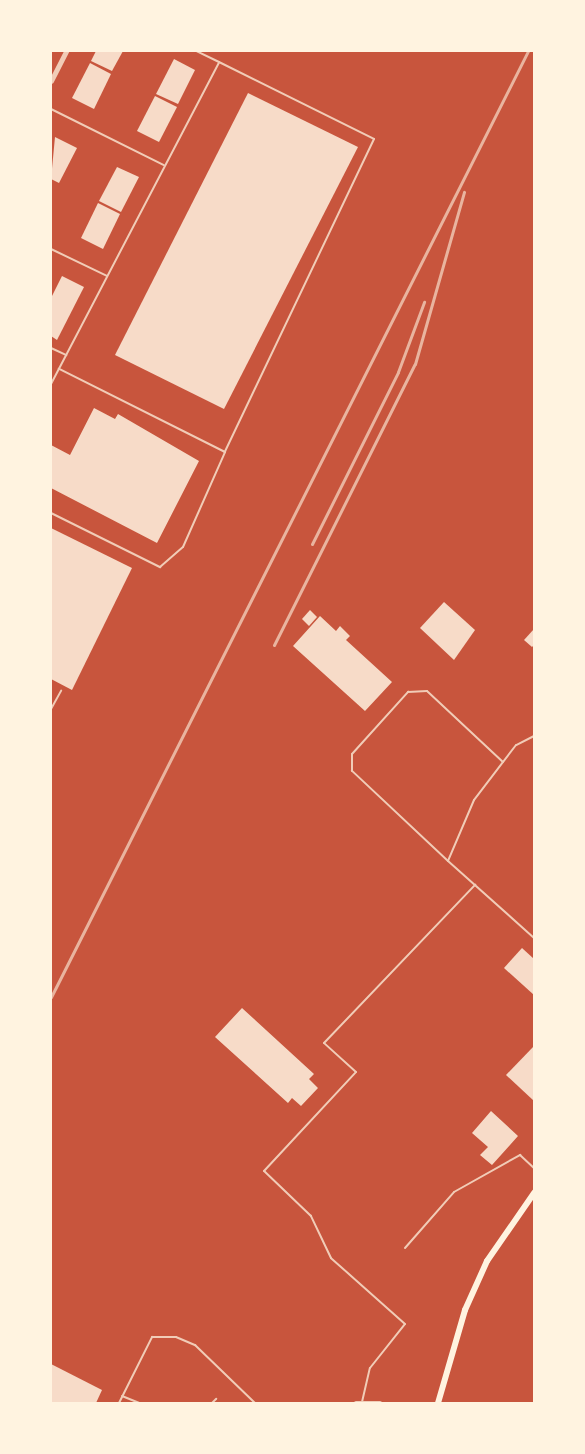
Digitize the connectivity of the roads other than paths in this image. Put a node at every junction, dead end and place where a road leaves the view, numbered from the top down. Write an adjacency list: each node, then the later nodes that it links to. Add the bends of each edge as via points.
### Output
1 (66, 51): 4 (street)
2 (196, 51): 3 (lane)
3 (219, 62): 6 (lane); 13 (lane, via 374,139)
4 (51, 81)
5 (51, 109): 6 (lane)
6 (165, 166): 8 (lane)
7 (51, 249): 8 (lane)
8 (107, 276): 10 (lane)
9 (51, 348): 10 (lane)
10 (66, 355): 11 (lane)
11 (59, 369): 12 (lane); 13 (lane)
12 (51, 384)
13 (225, 452): 14 (lane, via 183,547 160,567)
14 (51, 513)
15 (61, 691): 16 (lane)
16 (51, 710)
17 (534, 736): 18 (lane, via 516,745)
18 (503, 762): 19 (lane, via 474,800); 19 (lane, via 427,692 408,692 351,754 352,771)
19 (448, 861): 20 (lane)
20 (475, 885): 21 (lane); 27 (lane, via 324,1043 356,1071 264,1171 311,1216 331,1258 405,1324 370,1368)
21 (534, 938)
22 (534, 1168): 24 (lane, via 520,1155 454,1192)
23 (534, 1193): 33 (main road, via 487,1261 465,1310)
24 (405, 1248)
25 (122, 1396): 28 (lane); 29 (lane); 31 (lane, via 152,1337 176,1336 195,1346)
26 (216, 1399): 30 (lane)
27 (359, 1402): 32 (street)
28 (119, 1403)
29 (139, 1403)
30 (212, 1403)
31 (255, 1403)
32 (380, 1403)
33 (438, 1403)

